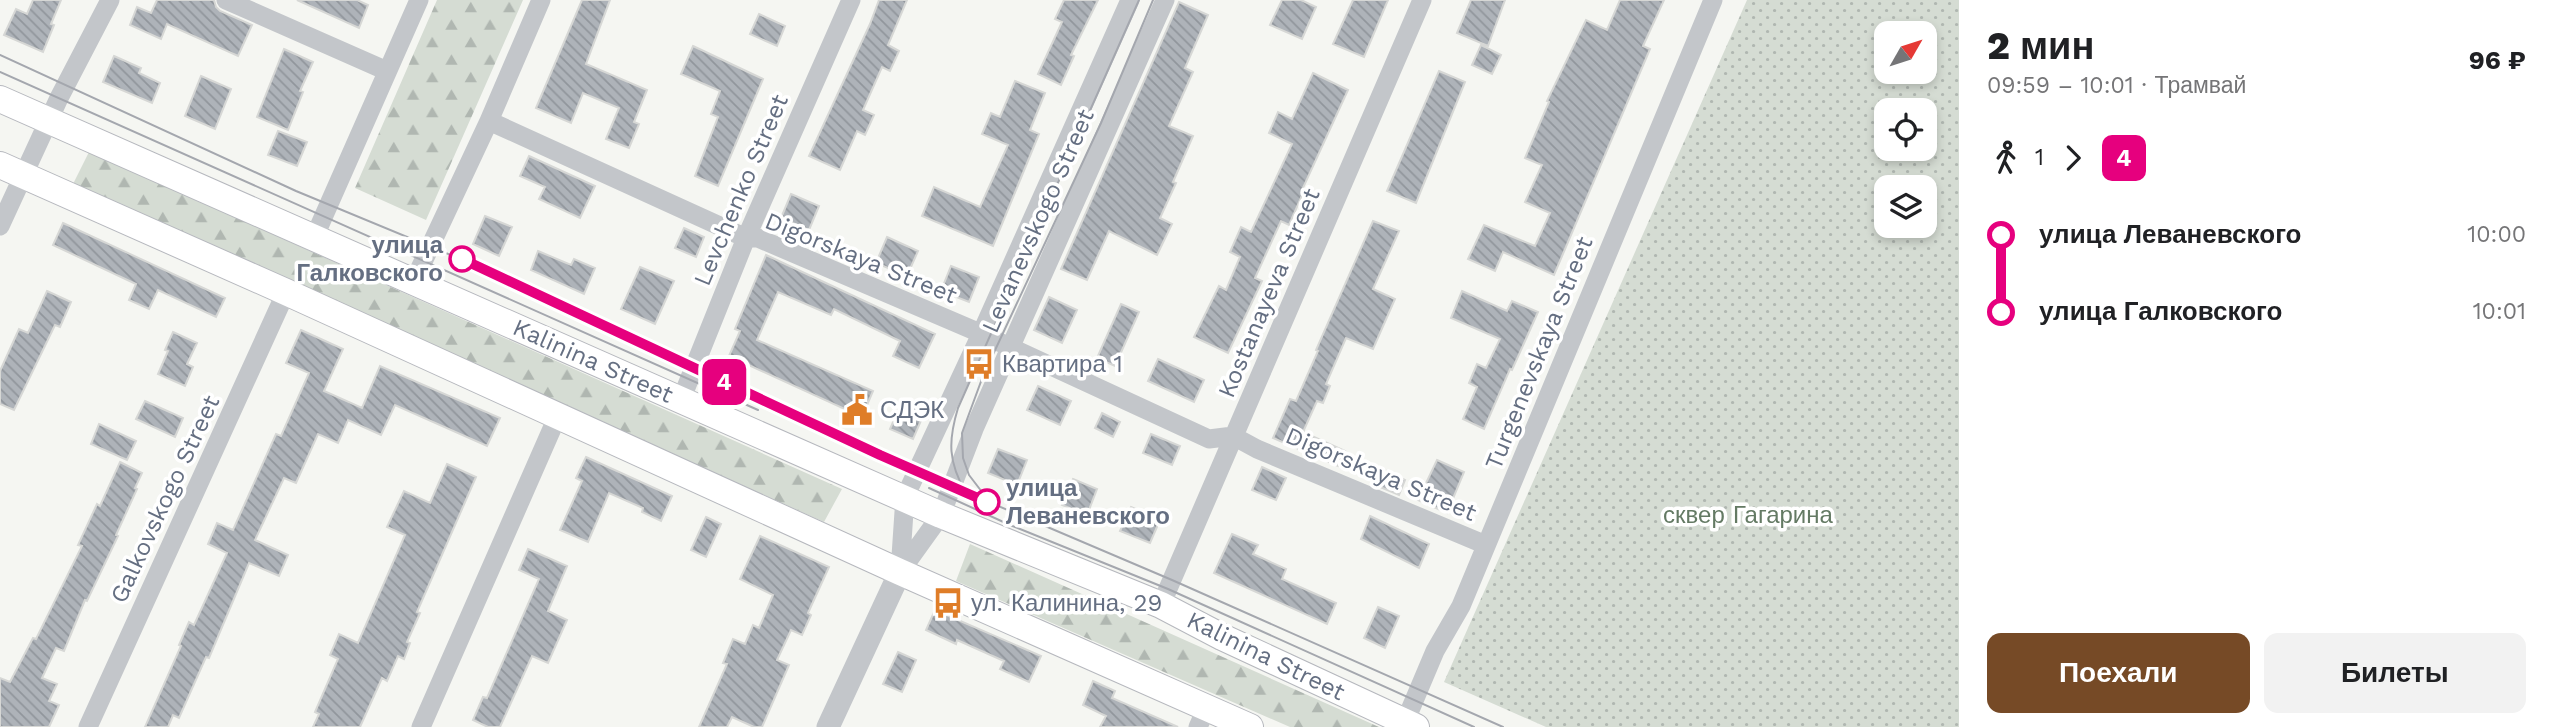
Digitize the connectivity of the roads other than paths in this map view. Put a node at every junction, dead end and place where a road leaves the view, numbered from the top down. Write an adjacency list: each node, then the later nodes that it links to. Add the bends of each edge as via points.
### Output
1 (110, 0): 12 (street)
2 (226, 0): 10 (street)
3 (419, 0): 10 (street)
4 (541, 0): 13 (street)
5 (850, 0): 17 (street, Levchenko Street)
6 (1130, 0): 20 (street, Levanevskogo Street)
7 (1165, 0): 21 (street, Levanevskogo Street)
8 (1422, 0): 24 (street, Kostanayeva Street)
9 (1713, 0): 27 (street, Turgenevskaya Street)
10 (387, 71): 16 (street)
11 (0, 99): 12 (main road, Kalinina Street)
12 (48, 121): 14 (street); 16 (main road, Kalinina Street)
13 (489, 121): 17 (street, Digorskaya Street); 18 (street)
14 (11, 171): 15 (street); 19 (main road)
15 (0, 226)
16 (314, 238): 18 (main road, Kalinina Street)
17 (746, 238): 20 (street, Digorskaya Street, via 758,238); 22 (street, Levchenko Street)
18 (414, 281): 22 (main road, Kalinina Street)
19 (286, 292): 23 (main road); 32 (street, Galkovskogo Street)
20 (981, 334): 21 (street, Digorskaya Street); 25 (street, Levanevskogo Street)
21 (1010, 348): 24 (street, Digorskaya Street, via 1209,439); 26 (street, Levanevskogo Street)
22 (681, 400): 25 (main road, Kalinina Street)
23 (558, 415): 28 (main road); 33 (street)
24 (1233, 436): 27 (street, Digorskaya Street); 29 (street, Kostanayeva Street)
25 (905, 496): 26 (main road, Kalinina Street); 28 (street, Levanevskogo Street)
26 (942, 515): 28 (street, Levanevskogo Street); 29 (main road, Kalinina Street)
27 (1486, 545): 31 (street, Turgenevskaya Street, via 1461,606 1435,651)
28 (900, 572): 30 (main road); 34 (street, Levanevskogo Street)
29 (1161, 606): 31 (main road, Kalinina Street)
30 (1202, 718): 35 (main road)
31 (1410, 724)
32 (88, 727)
33 (421, 727)
34 (828, 727)
35 (1250, 727)

